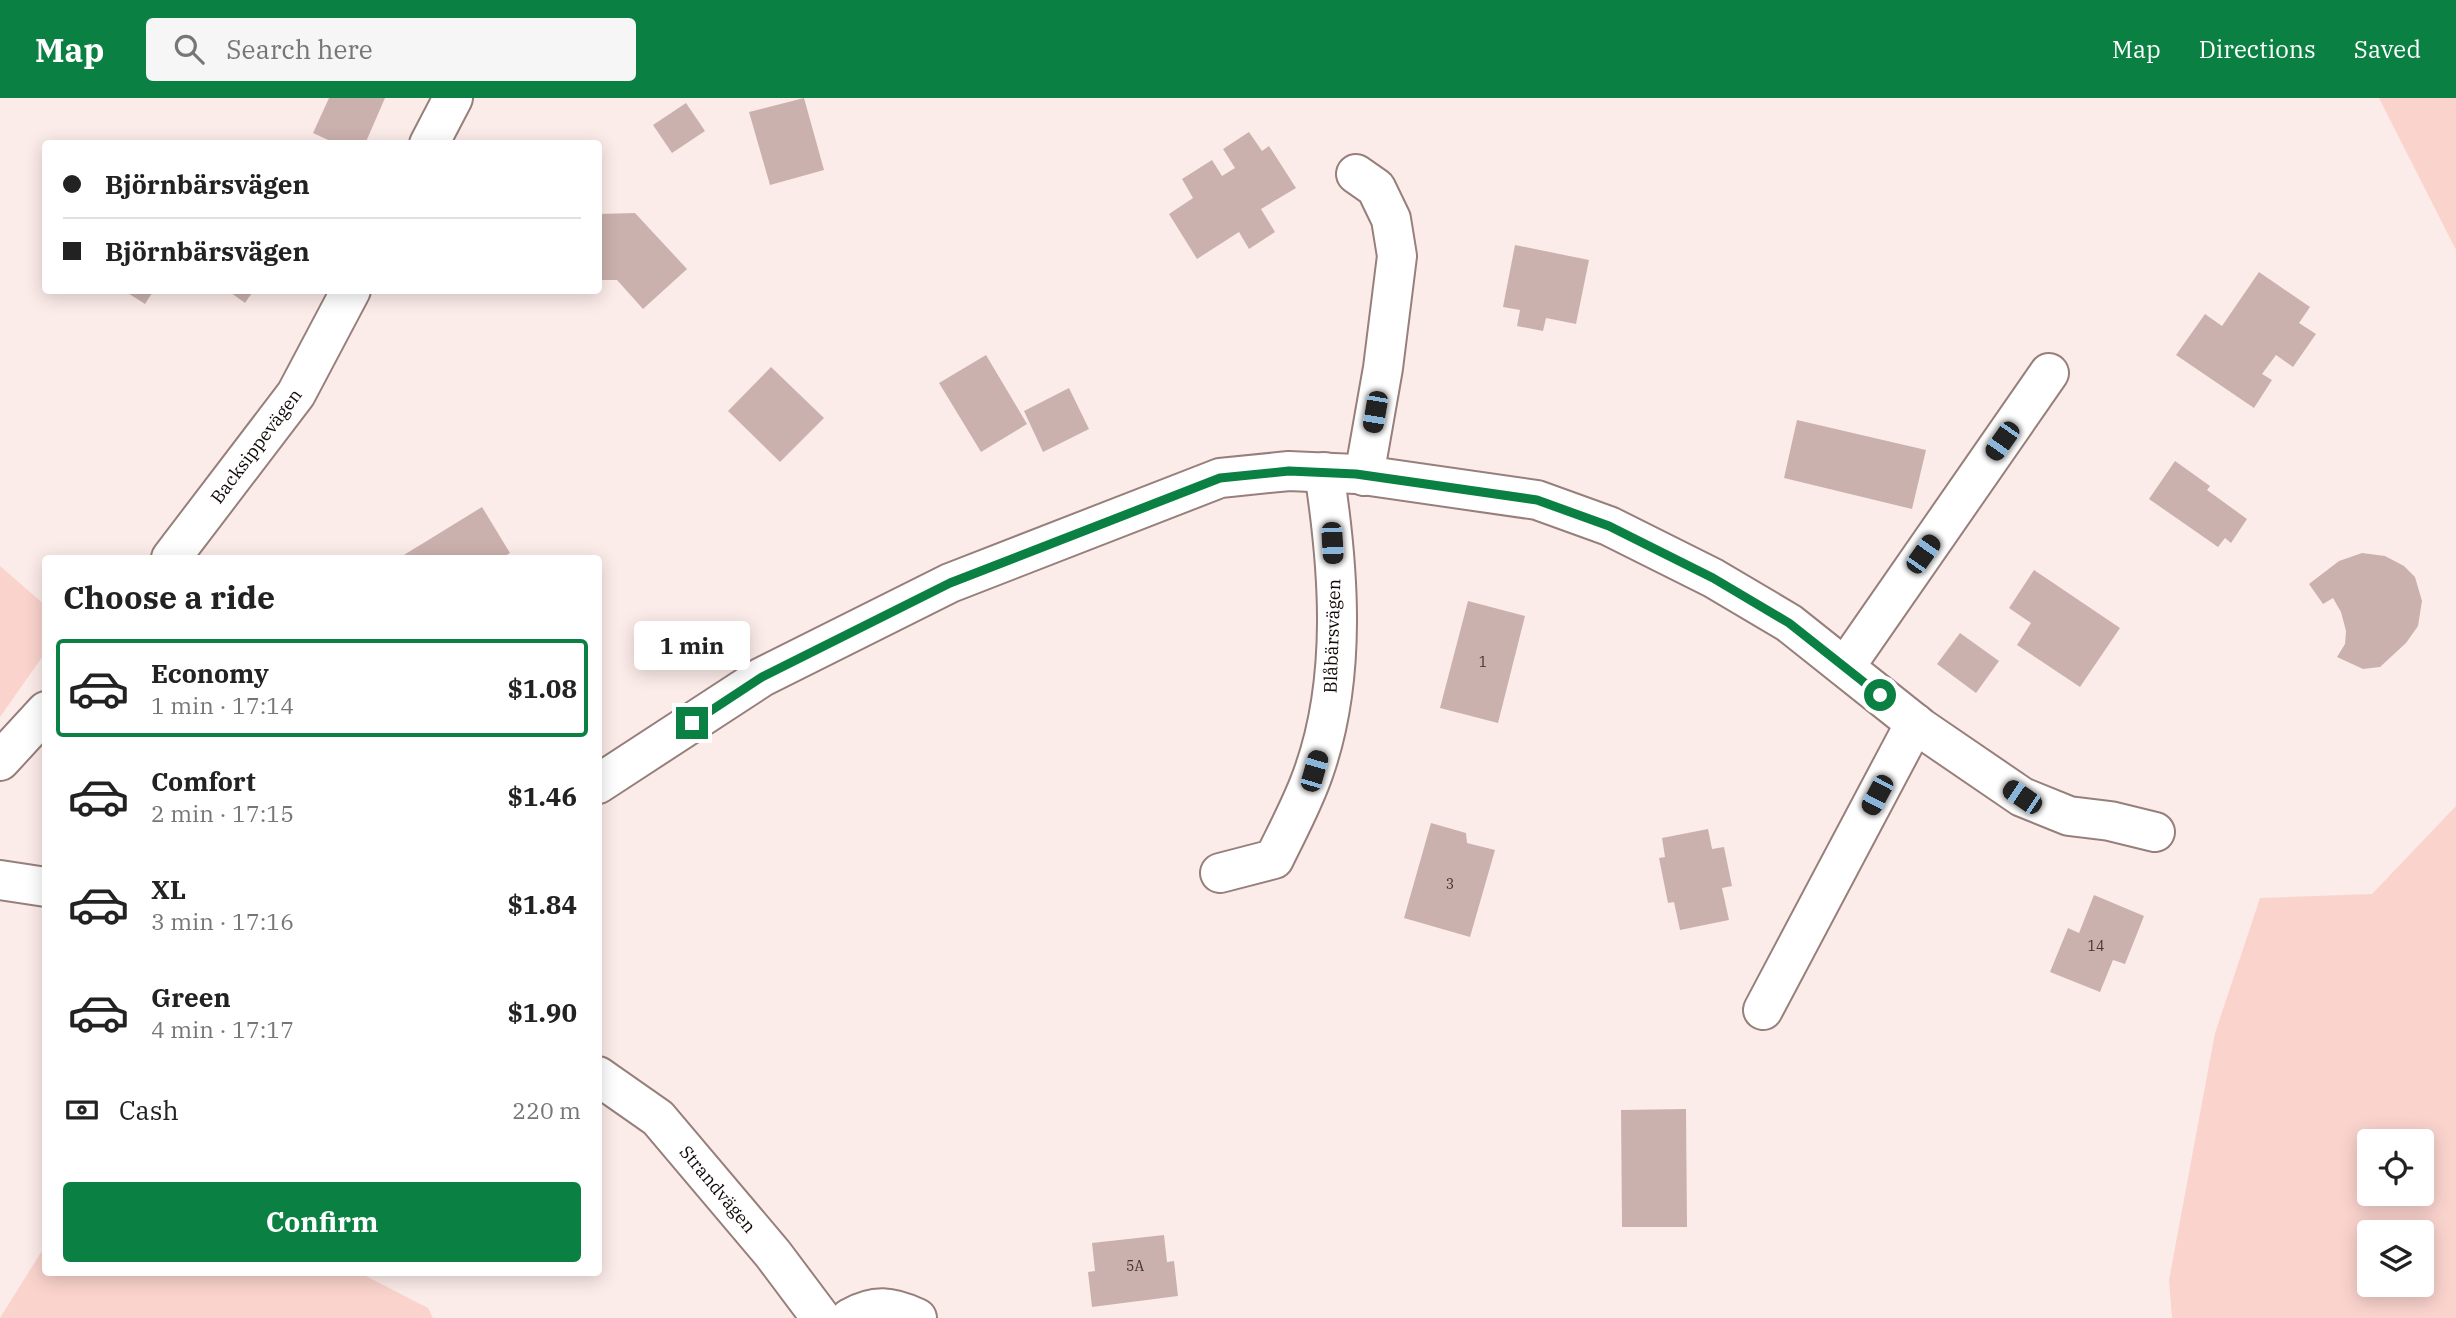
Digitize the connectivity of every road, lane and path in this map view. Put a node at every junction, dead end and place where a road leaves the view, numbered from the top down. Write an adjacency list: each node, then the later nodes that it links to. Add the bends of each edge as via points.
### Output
1 (453, 98): 2 (street)
2 (431, 140)
3 (1356, 174): 7 (street, via 1376,188 1391,219 1396,256)
4 (349, 294): 8 (street, Backsippevägen, via 296,394)
5 (2049, 373): 9 (street)
6 (1324, 472): 7 (street); 13 (street, via 1220,478 950,583 762,677); 15 (street, Blåbärsvägen, via 1336,617 1327,725 1314,771 1274,859)
7 (1364, 476): 9 (street, via 1537,500 1609,526 1713,578 1789,623)
8 (173, 555)
9 (1845, 667): 11 (street)
10 (42, 715): 12 (street)
11 (1915, 723): 14 (street, via 2022,797 2069,816); 18 (street)
12 (0, 761)
13 (602, 782)
14 (2155, 832)
15 (1220, 873)
16 (0, 880): 17 (street)
17 (42, 886)
18 (1763, 1010)
19 (602, 1079): 20 (street, Strandvägen, via 658,1118)
20 (821, 1318)
21 (849, 1318): 22 (street, via 866,1309 891,1307)
22 (917, 1318)

